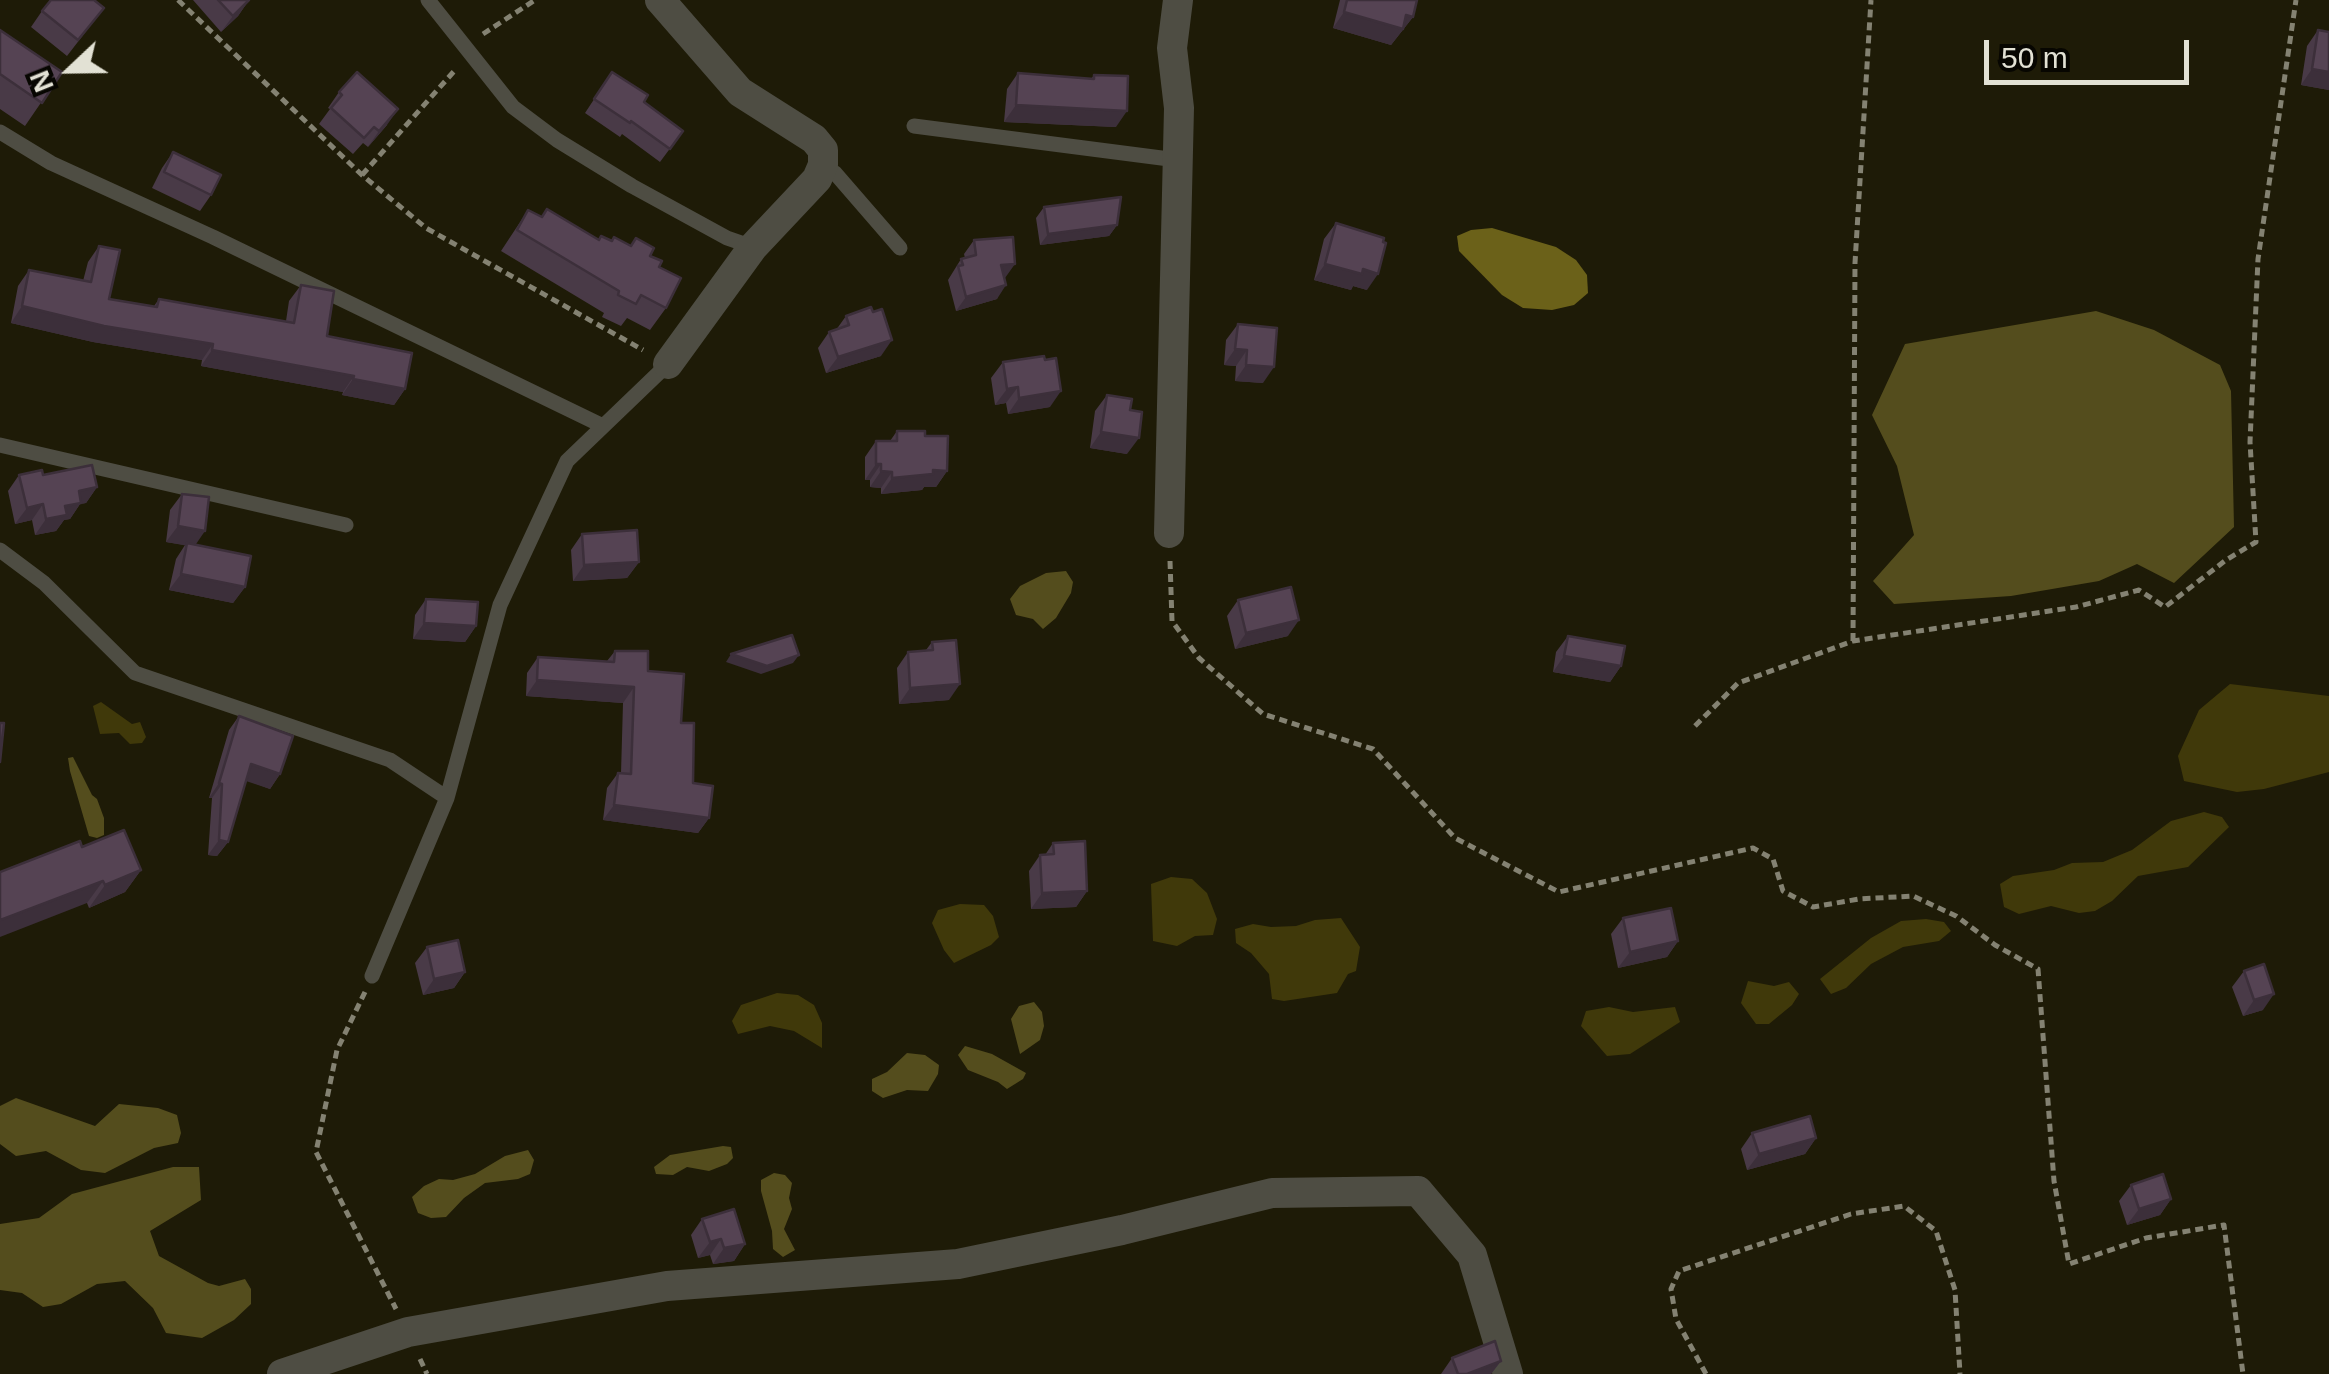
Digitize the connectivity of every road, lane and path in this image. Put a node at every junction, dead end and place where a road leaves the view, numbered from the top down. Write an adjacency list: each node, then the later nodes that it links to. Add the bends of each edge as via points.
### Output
1 (178, 0): 13 (path)
2 (428, 0): 8 (lane)
3 (534, 0): 8 (path)
4 (660, 0): 12 (street, via 740,92 814,139)
5 (1178, 0): 11 (street, via 1172,48)
6 (1871, 0): 22 (path, via 1855,263)
7 (2296, 0): 22 (path, via 2258,278 2250,442 2256,542 2165,607 2139,590 2076,607)
8 (466, 49): 13 (path, via 454,74); 14 (lane, via 514,107 558,140)
9 (914, 126): 11 (lane)
10 (0, 132): 17 (lane, via 52,164)
11 (1177, 160): 20 (street)
12 (823, 165): 14 (street); 15 (lane)
13 (362, 175): 16 (path, via 426,228)
14 (753, 247): 16 (street)
15 (900, 248)
16 (668, 364): 17 (lane)
17 (603, 426): 24 (lane, via 567,461 500,604)
18 (0, 444): 19 (lane)
19 (346, 525)
20 (1169, 533): 31 (path, via 1172,620 1199,658 1264,714 1373,749 1455,838 1559,892 1754,848 1773,859 1783,890 1813,908 1913,896 2038,970 2054,1181 2069,1264 2146,1238 2224,1224)
21 (0, 550): 24 (lane, via 136,672 390,760)
22 (1853, 641): 23 (path, via 1738,684)
23 (1695, 726)
24 (447, 798): 25 (lane)
25 (372, 976): 26 (path, via 337,1050 316,1152)
26 (408, 1332): 27 (street); 28 (street, via 666,1286 958,1264 1272,1193 1418,1190 1472,1255)
27 (282, 1374)
28 (1508, 1374)
29 (1706, 1374): 30 (path, via 1676,1319 1671,1288 1678,1271 1851,1214 1904,1206 1936,1230 1955,1290)
30 (1960, 1374)
31 (2243, 1374)

